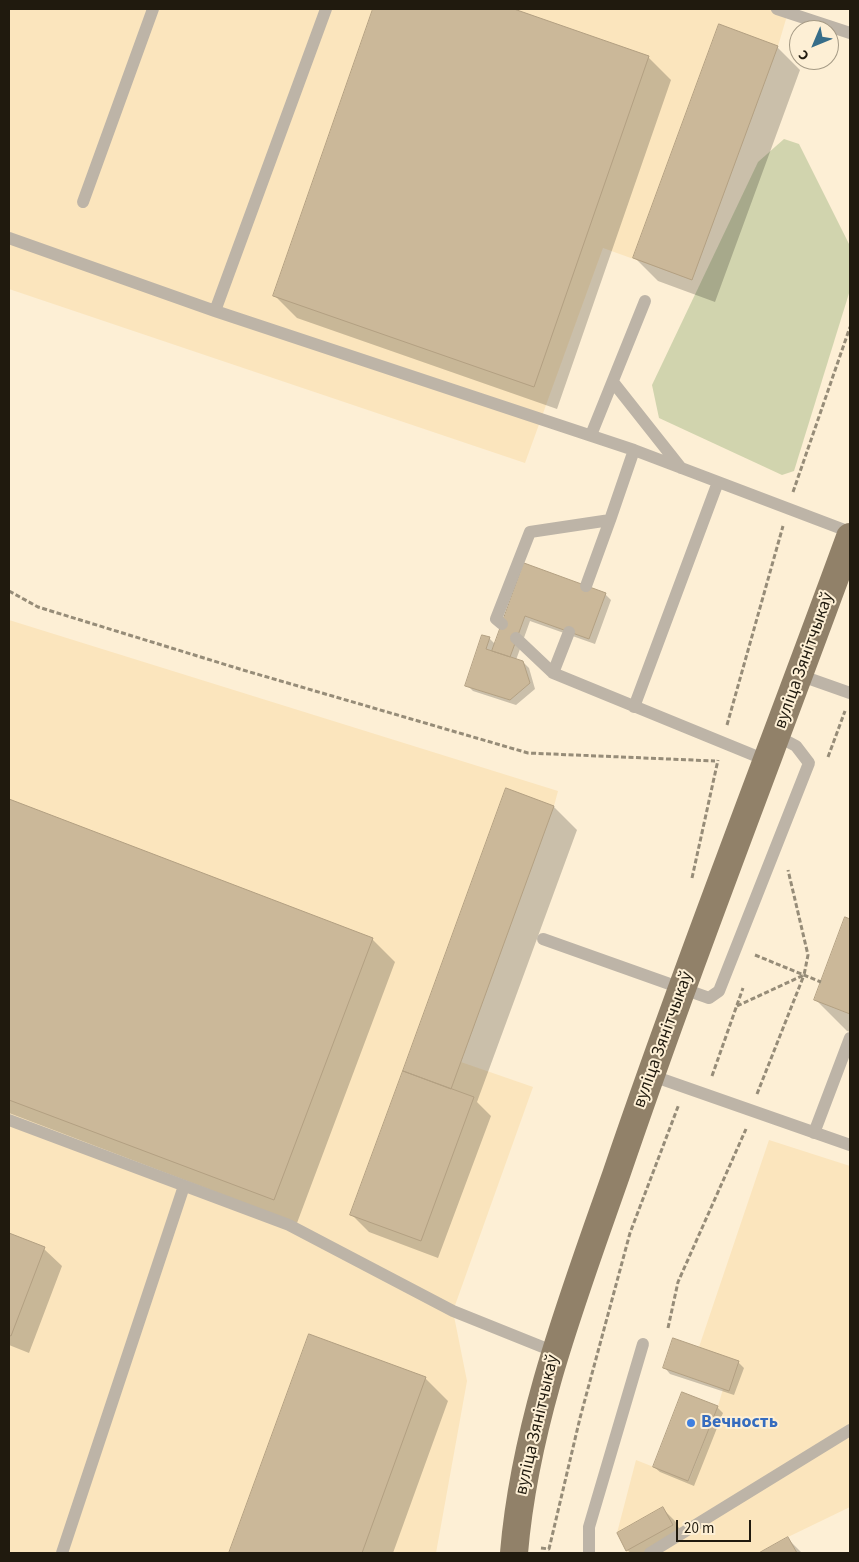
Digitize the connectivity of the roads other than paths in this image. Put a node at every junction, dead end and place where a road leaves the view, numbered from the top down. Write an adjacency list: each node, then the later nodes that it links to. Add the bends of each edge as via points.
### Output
1 (154, 9): 5 (lane)
2 (326, 9): 8 (lane)
3 (778, 9): 4 (lane)
4 (850, 33)
5 (83, 202)
6 (9, 238): 8 (lane)
7 (645, 301): 9 (lane)
8 (215, 311): 10 (lane)
9 (613, 382): 10 (lane); 12 (lane)
10 (592, 436): 11 (lane)
11 (634, 450): 12 (lane); 14 (lane)
12 (681, 468): 13 (lane)
13 (718, 482): 15 (lane); 24 (lane)
14 (610, 520): 17 (lane); 18 (lane, via 530,532 496,619)
15 (850, 532)
16 (850, 538): 22 (main road, вуліца Зянітчыкаў)
17 (586, 586)
18 (502, 624)
19 (569, 632): 21 (lane)
20 (516, 638): 21 (lane)
21 (553, 674): 24 (lane)
22 (799, 675): 23 (lane); 25 (main road, вуліца Зянітчыкаў)
23 (850, 693)
24 (634, 707): 25 (lane, via 722,742)
25 (772, 748): 27 (main road, вуліца Зянітчыкаў); 27 (lane, via 796,746 809,764 720,991 709,998)
26 (543, 939): 27 (lane)
27 (682, 989): 29 (main road, вуліца Зянітчыкаў)
28 (850, 1038): 31 (lane)
29 (650, 1075): 31 (lane); 35 (main road, вуліца Зянітчыкаў)
30 (9, 1120): 33 (lane)
31 (814, 1132): 32 (lane)
32 (850, 1145)
33 (184, 1186): 35 (lane, via 289,1225 453,1311); 38 (lane)
34 (643, 1344): 39 (lane, via 589,1527)
35 (555, 1352): 37 (main road, вуліца Зянітчыкаў, via 521,1491)
36 (850, 1430): 40 (lane)
37 (514, 1549)
38 (62, 1553)
39 (589, 1553)
40 (650, 1553)

